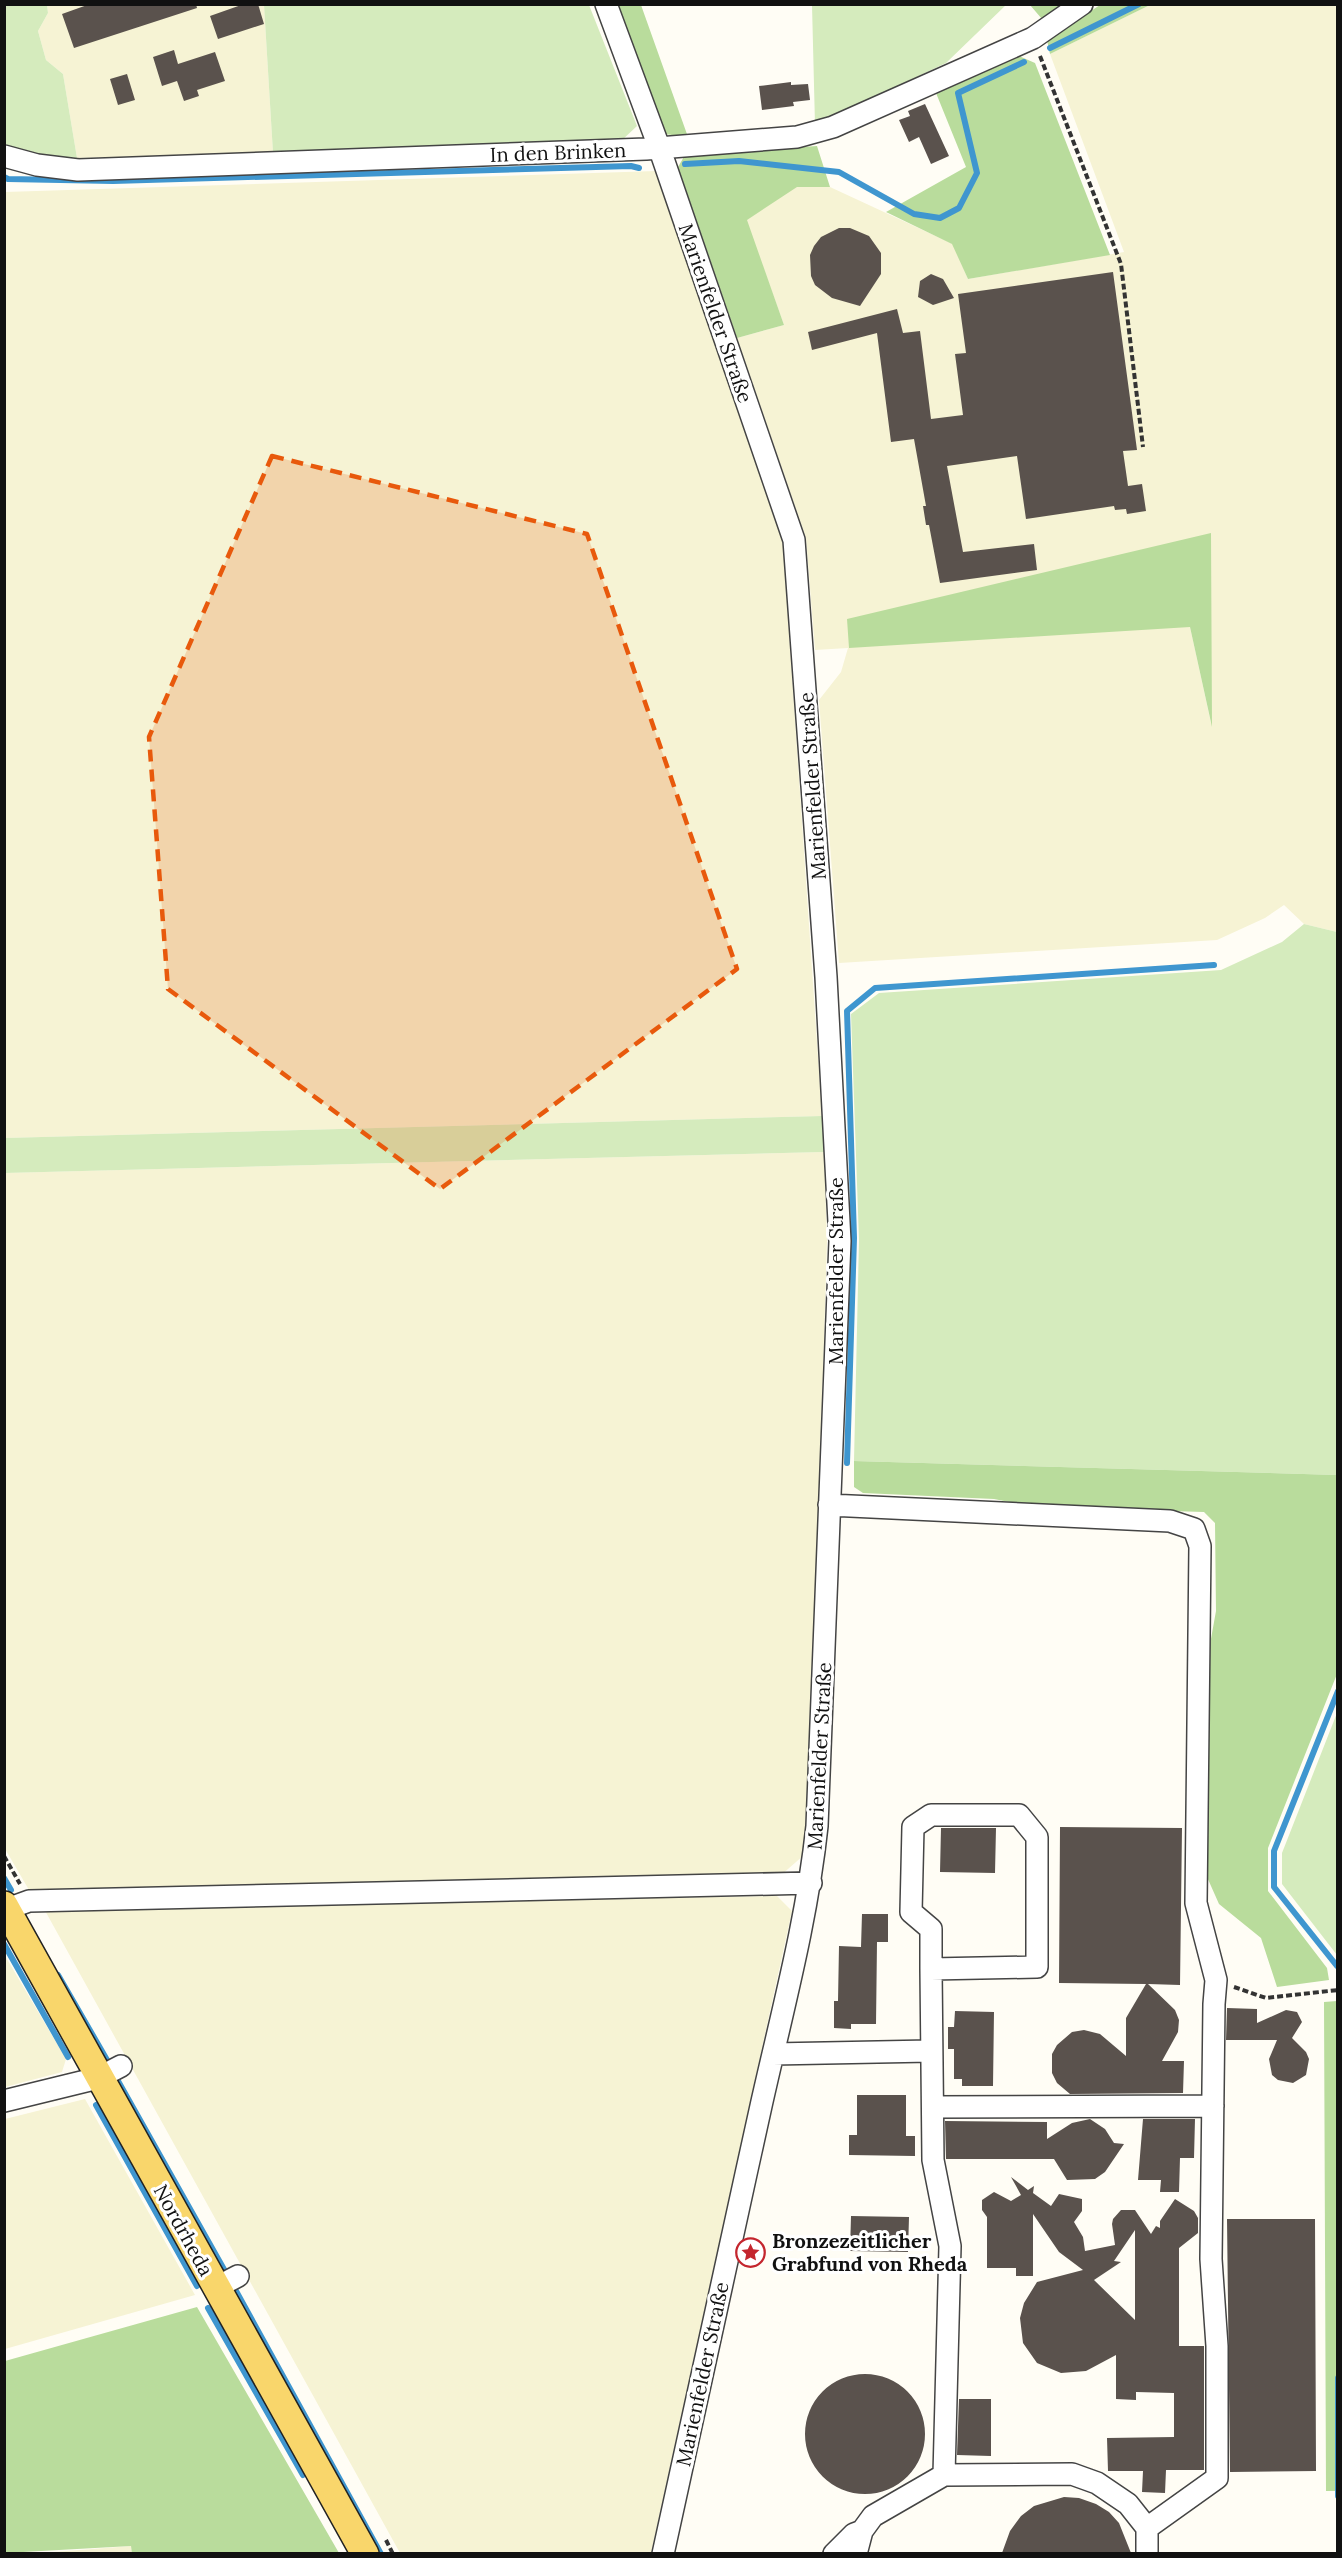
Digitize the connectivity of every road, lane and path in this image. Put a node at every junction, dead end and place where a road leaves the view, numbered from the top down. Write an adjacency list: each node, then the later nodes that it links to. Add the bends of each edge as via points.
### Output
1 (606, 4): 4 (street, Marienfelder Straße)
2 (1082, 4): 3 (street, In den Brinken)
3 (1033, 38): 4 (street, In den Brinken, via 833,128 797,137); 6 (path, via 1121,264)
4 (658, 147): 5 (street, In den Brinken, via 78,170); 7 (street, Marienfelder Straße, via 794,540 826,977 840,1241)
5 (4, 156)
6 (1143, 447)
7 (830, 1505): 8 (street, Marienfelder Straße, via 817,1826); 11 (street, via 1170,1521 1194,1529 1200,1546 1196,1903)
8 (811, 1883): 9 (street, via 29,1901); 14 (street, Marienfelder Straße)
9 (6, 1907): 15 (main road, Nordrheda)
10 (931, 1969): 10 (street, via 1036,1967 1037,1838 1019,1815 931,1815 913,1827 911,1912 931,1929); 13 (street)
11 (1216, 1980): 12 (path, via 1266,1998); 17 (street)
12 (1338, 1990)
13 (930, 2051): 14 (street); 18 (street)
14 (773, 2054): 23 (street, Marienfelder Straße)
15 (109, 2072): 16 (street); 22 (main road, Nordrheda, via 227,2282)
16 (4, 2101)
17 (1213, 2106): 18 (street); 20 (street, via 1210,2259 1217,2346 1217,2478)
18 (933, 2107): 19 (street, via 933,2160 951,2246)
19 (944, 2475): 20 (street, via 1072,2474 1097,2483 1128,2504); 21 (street, via 873,2516)
20 (1147, 2528): 26 (street)
21 (862, 2531): 24 (street); 25 (street)
22 (366, 2553)
23 (663, 2553)
24 (834, 2553)
25 (856, 2553)
26 (1147, 2553)

